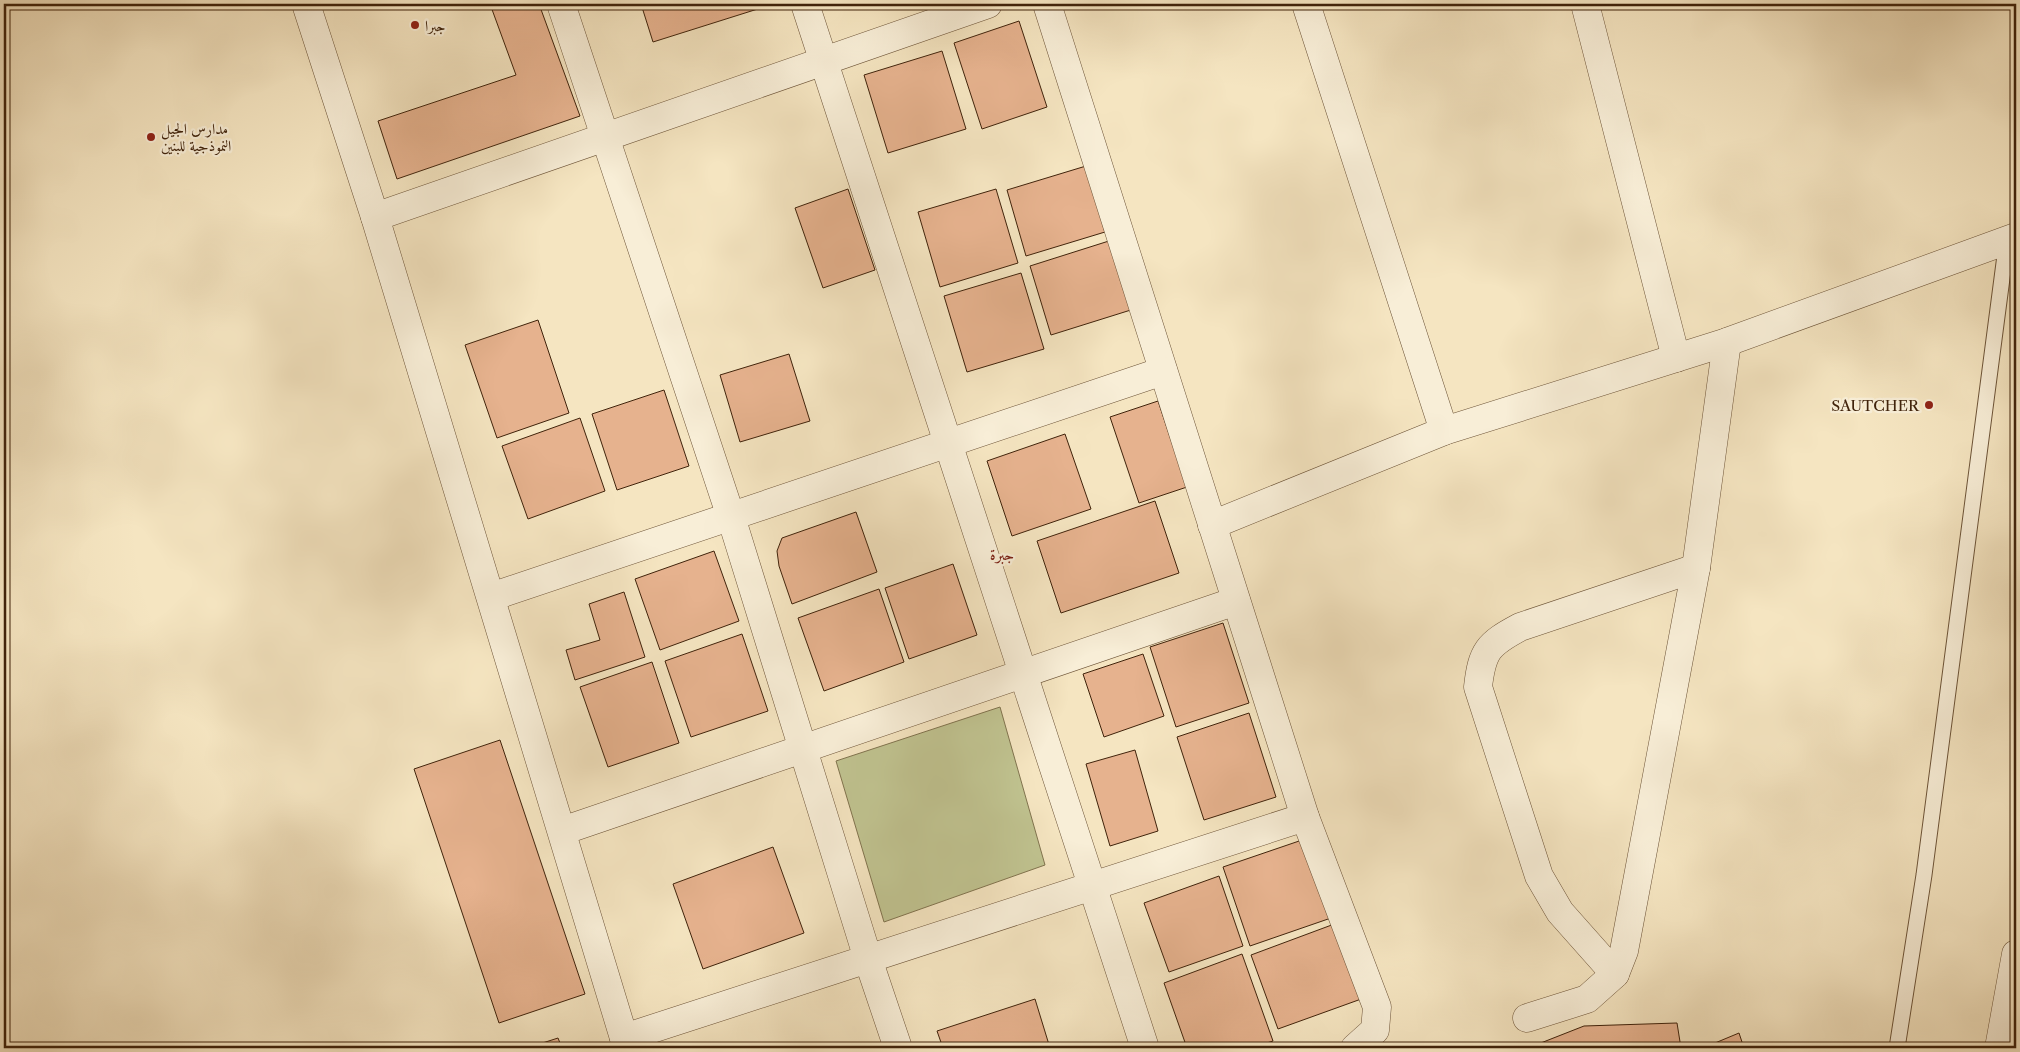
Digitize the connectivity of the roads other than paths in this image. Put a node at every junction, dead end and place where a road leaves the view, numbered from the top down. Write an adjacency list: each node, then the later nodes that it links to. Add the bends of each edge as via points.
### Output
1 (306, 4): 10 (street)
2 (560, 4): 9 (street)
3 (805, 4): 8 (street)
4 (988, 4): 8 (street)
5 (1047, 4): 14 (street)
6 (1306, 4): 15 (street)
7 (1586, 4): 13 (street)
8 (824, 61): 9 (street); 16 (street)
9 (605, 137): 10 (street); 17 (street)
10 (375, 217): 20 (street)
11 (2011, 238): 12 (street); 35 (lane, via 1924,875)
12 (1727, 342): 13 (street); 19 (street)
13 (1676, 358): 15 (street)
14 (1163, 371): 16 (street); 18 (street)
15 (1444, 431): 18 (street)
16 (948, 443): 17 (street); 22 (street)
17 (731, 516): 20 (street); 23 (street)
18 (1212, 525): 21 (street)
19 (1696, 568): 29 (street, via 1624,951); 29 (street, via 1520,627 1496,640 1481,663 1478,687 1540,876 1560,912)
20 (491, 597): 25 (street)
21 (1236, 601): 22 (street); 24 (street)
22 (1023, 674): 23 (street); 26 (street)
23 (803, 749): 25 (street); 28 (street)
24 (1305, 817): 26 (street); 34 (street, via 1377,1007 1375,1030)
25 (562, 831): 31 (street)
26 (1092, 886): 28 (street); 33 (street)
27 (2016, 954): 36 (street)
28 (868, 958): 31 (street); 32 (street)
29 (1615, 974): 30 (street, via 1587,998)
30 (1527, 1018)
31 (625, 1043)
32 (898, 1048)
33 (1145, 1048)
34 (1355, 1048)
35 (1897, 1048)
36 (1999, 1048)

